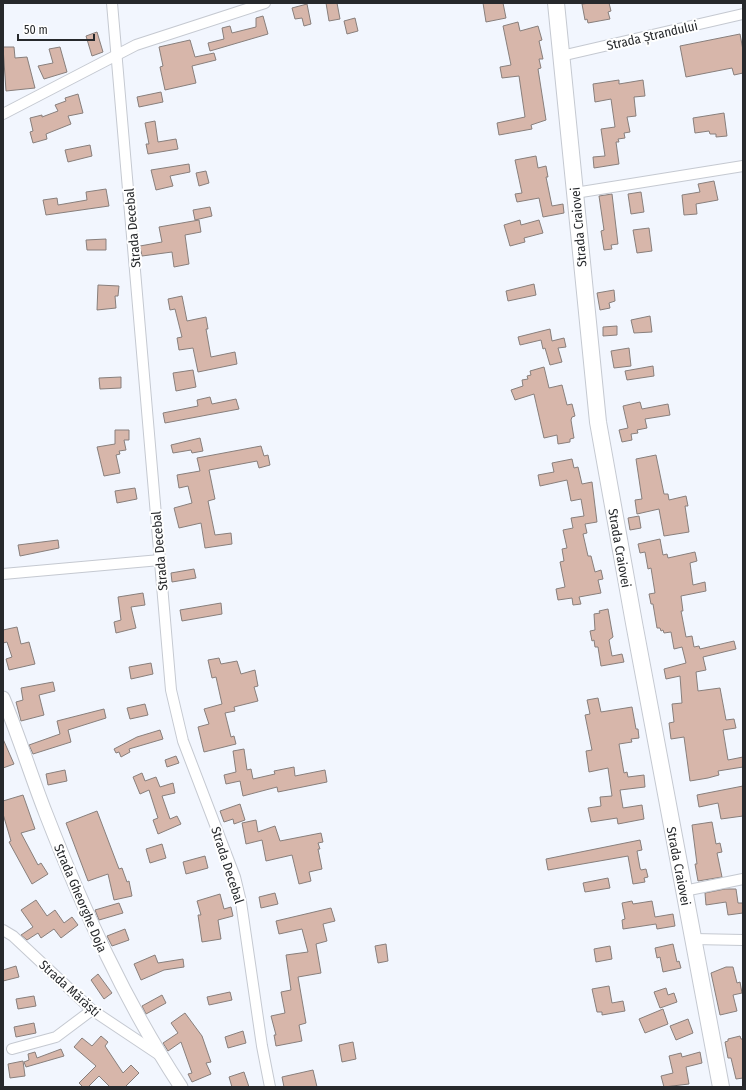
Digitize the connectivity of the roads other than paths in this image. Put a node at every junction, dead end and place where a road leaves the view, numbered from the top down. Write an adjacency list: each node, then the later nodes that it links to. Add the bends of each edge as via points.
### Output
1 (112, 3): 5 (street, Strada Decebal)
2 (265, 3): 5 (street, via 168,33)
3 (556, 3): 6 (main road, Strada Craiovei)
4 (743, 14): 6 (street, Strada Ștrandului)
5 (117, 55): 7 (street); 10 (street, Strada Decebal)
6 (561, 56): 9 (main road, Strada Craiovei)
7 (3, 114)
8 (743, 166): 9 (street)
9 (574, 194): 14 (main road, Strada Craiovei, via 598,422)
10 (160, 560): 11 (street); 22 (street, Strada Decebal, via 171,690 177,720 242,902)
11 (3, 574)
12 (3, 698): 20 (street, Strada Gheorghe Doja, via 45,813 91,923 115,974)
13 (743, 879): 14 (street)
14 (684, 891): 16 (main road, Strada Craiovei)
15 (3, 930): 18 (street, Strada Mărăști, via 13,936)
16 (694, 939): 17 (street); 23 (main road, Strada Craiovei)
17 (743, 940)
18 (92, 1010): 19 (street, via 56,1037); 20 (street, Strada Mărăști)
19 (12, 1049)
20 (161, 1056): 21 (street, Strada Gheorghe Doja)
21 (181, 1087)
22 (270, 1087)
23 (722, 1087)

